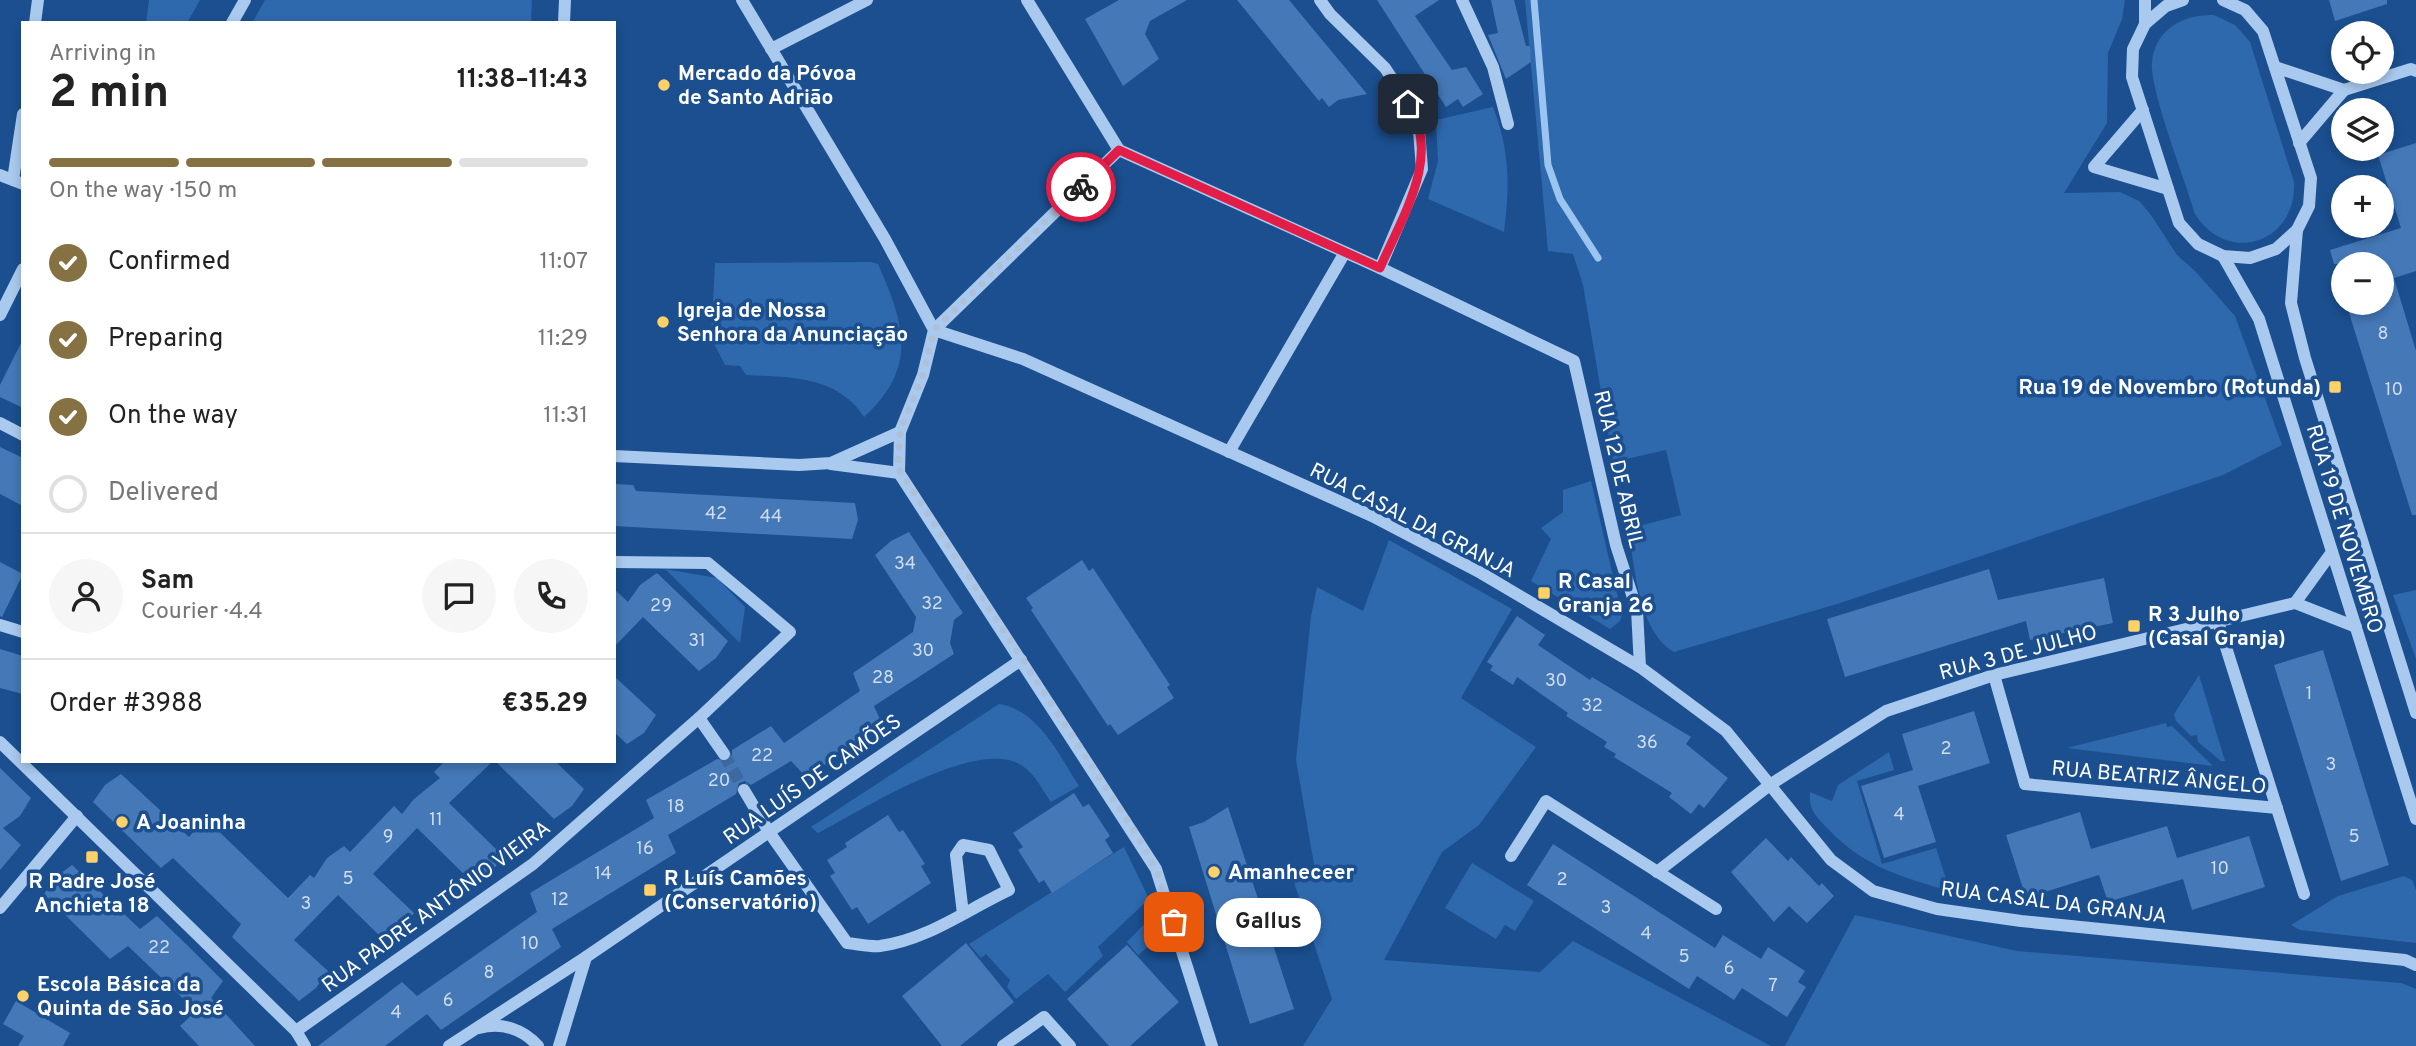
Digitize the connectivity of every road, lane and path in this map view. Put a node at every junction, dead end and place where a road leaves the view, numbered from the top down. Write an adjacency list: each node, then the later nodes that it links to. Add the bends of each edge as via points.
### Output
1 (38, 0): 12 (street)
2 (245, 0): 13 (street)
3 (565, 0): 14 (street)
4 (742, 0): 16 (street)
5 (867, 0): 16 (street)
6 (1027, 0): 24 (street)
7 (1320, 0): 31 (street, via 1385,68 1418,118 1422,169)
8 (1462, 0): 21 (street, via 1493,67)
9 (2146, 0): 15 (street)
10 (2183, 0): 15 (street, via 2166,6)
11 (2223, 0): 17 (street, RUA 19 DE NOVEMBRO, via 2245,10 2263,31)
12 (35, 21)
13 (233, 21)
14 (564, 21)
15 (2146, 24): 20 (street, via 2133,49 2132,76)
16 (771, 48): 34 (street, via 881,231)
17 (2275, 67): 19 (street); 23 (street, RUA 19 DE NOVEMBRO)
18 (2416, 71): 19 (street)
19 (2344, 90): 23 (street)
20 (2143, 110): 27 (street); 27 (street, via 2094,166)
21 (1508, 124)
22 (21, 141): 26 (street)
23 (2299, 143): 28 (street, RUA 19 DE NOVEMBRO, via 2311,178 2309,205)
24 (1119, 150): 29 (street); 34 (street)
25 (0, 175): 26 (street)
26 (18, 182)
27 (2168, 189): 30 (street, via 2179,223 2198,244)
28 (2297, 230): 30 (street, via 2276,249 2250,258); 52 (street, RUA 19 DE NOVEMBRO, via 2291,303)
29 (1344, 254): 31 (street); 38 (street)
30 (2223, 256): 42 (street, RUA 19 DE NOVEMBRO, via 2259,319)
31 (1380, 268): 50 (street, RUA 12 DE ABRIL, via 1574,361 1616,545 1636,610)
32 (21, 273): 33 (street)
33 (0, 315)
34 (934, 330): 36 (street, via 923,375); 38 (street, RUA CASAL DA GRANJA, via 1023,359)
35 (0, 423): 37 (street)
36 (900, 432): 40 (street); 41 (street)
37 (21, 434)
38 (1229, 452): 50 (street, RUA CASAL DA GRANJA, via 1372,516 1481,573)
39 (616, 456): 40 (street, via 799,466)
40 (831, 463): 41 (street)
41 (899, 473): 49 (street)
42 (2332, 552): 44 (street); 47 (street, RUA 19 DE NOVEMBRO)
43 (616, 562): 53 (street, RUA PADRE ANTÓNIO VIEIRA, via 708,563 790,632)
44 (2295, 603): 45 (street, RUA 3 DE JULHO); 47 (street)
45 (2218, 622): 51 (street, RUA 3 DE JULHO); 60 (street)
46 (0, 625): 48 (street)
47 (2356, 627): 62 (street, RUA 19 DE NOVEMBRO)
48 (21, 631)
49 (1021, 660): 63 (street, RUA LUÍS DE CAMÕES); 80 (street, via 1156,869)
50 (1640, 667): 58 (street, RUA CASAL DA GRANJA, via 1726,731)
51 (1994, 675): 58 (street, RUA 3 DE JULHO, via 1885,711); 60 (street, RUA BEATRIZ ÂNGELO, via 2025,784)
52 (2416, 713)
53 (699, 718): 55 (street); 73 (street, RUA PADRE ANTÓNIO VIEIRA, via 533,864)
54 (0, 742): 56 (street)
55 (724, 754)
56 (21, 762)
57 (22, 763): 61 (street)
58 (1771, 784): 65 (street, RUA 3 DE JULHO); 71 (street, RUA CASAL DA GRANJA, via 1831,860 1873,891 1937,909 2405,960)
59 (744, 789): 63 (street)
60 (2277, 808): 66 (street)
61 (77, 816): 67 (street); 73 (street)
62 (2416, 819)
63 (769, 832): 69 (street, via 847,943 879,946 921,935); 70 (street, RUA LUÍS DE CAMÕES)
64 (1511, 856): 65 (street, via 1546,801)
65 (1657, 872): 68 (street)
66 (2304, 894)
67 (0, 908)
68 (1716, 909)
69 (963, 914): 69 (street, via 1009,890 989,850 963,845 956,855)
70 (586, 957): 72 (street, RUA LUÍS DE CAMÕES); 77 (street)
71 (2416, 965)
72 (473, 1029): 75 (street, RUA LUÍS DE CAMÕES); 76 (street, via 489,1025 516,1028)
73 (296, 1031): 74 (street)
74 (305, 1046)
75 (449, 1046)
76 (538, 1046)
77 (559, 1046)
78 (1003, 1046): 79 (street, via 1044,1017)
79 (1070, 1046)
80 (1212, 1046)

